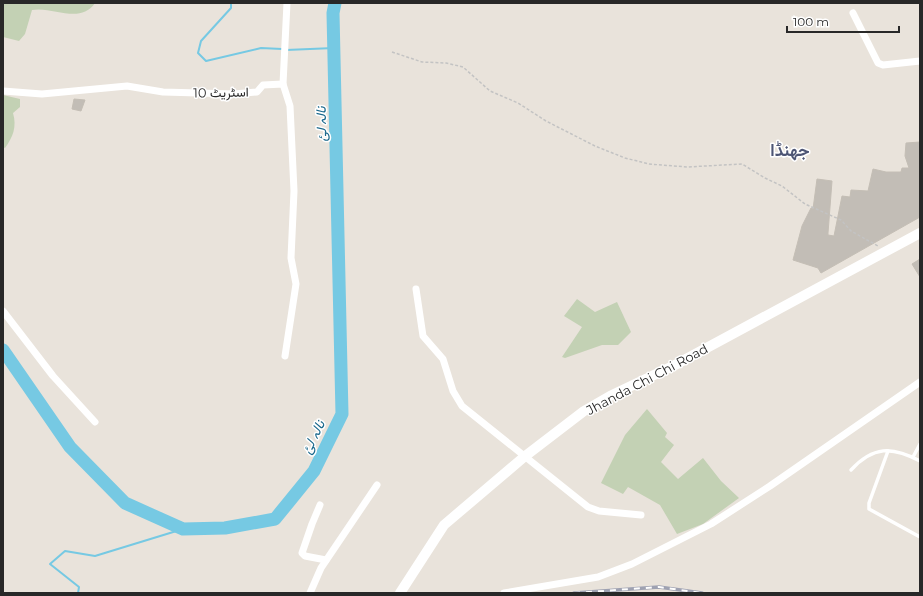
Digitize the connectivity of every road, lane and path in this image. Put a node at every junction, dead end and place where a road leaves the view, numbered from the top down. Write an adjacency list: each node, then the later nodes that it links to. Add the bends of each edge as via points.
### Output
1 (287, 3): 5 (street)
2 (853, 13): 4 (street, via 878,63)
3 (392, 52): 8 (path, via 422,62 463,67 490,91 518,103 589,143 625,158 649,164 687,167 742,164 782,186 805,204 841,220 851,231)
4 (920, 61)
5 (283, 84): 6 (street, اسٹریٹ 10, via 263,85 257,92 234,94 163,92 128,86 42,94); 11 (street, via 290,106 294,191 291,258 296,284)
6 (3, 91)
7 (920, 233): 8 (street, Jhanda Chi Chi Road)
8 (887, 251): 16 (street, Jhanda Chi Chi Road, via 675,365 610,396 584,411)
9 (416, 289): 16 (street, via 423,336 443,359 457,399 478,420)
10 (3, 311): 13 (street, via 53,376)
11 (285, 356)
12 (920, 382): 27 (street, via 711,524 632,564 598,577)
13 (95, 422)
14 (920, 444): 17 (lane)
15 (888, 451): 17 (lane); 19 (lane, via 878,450 860,460); 23 (lane, via 868,503 869,509)
16 (524, 457): 22 (street, via 588,507 599,511); 26 (street, Jhanda Chi Chi Road, via 444,525)
17 (913, 457): 18 (lane)
18 (920, 461)
19 (851, 470)
20 (377, 485): 24 (street)
21 (320, 505): 24 (street, via 302,554)
22 (641, 515)
23 (920, 537)
24 (326, 560): 25 (street)
25 (310, 593)
26 (400, 593)
27 (504, 593)

